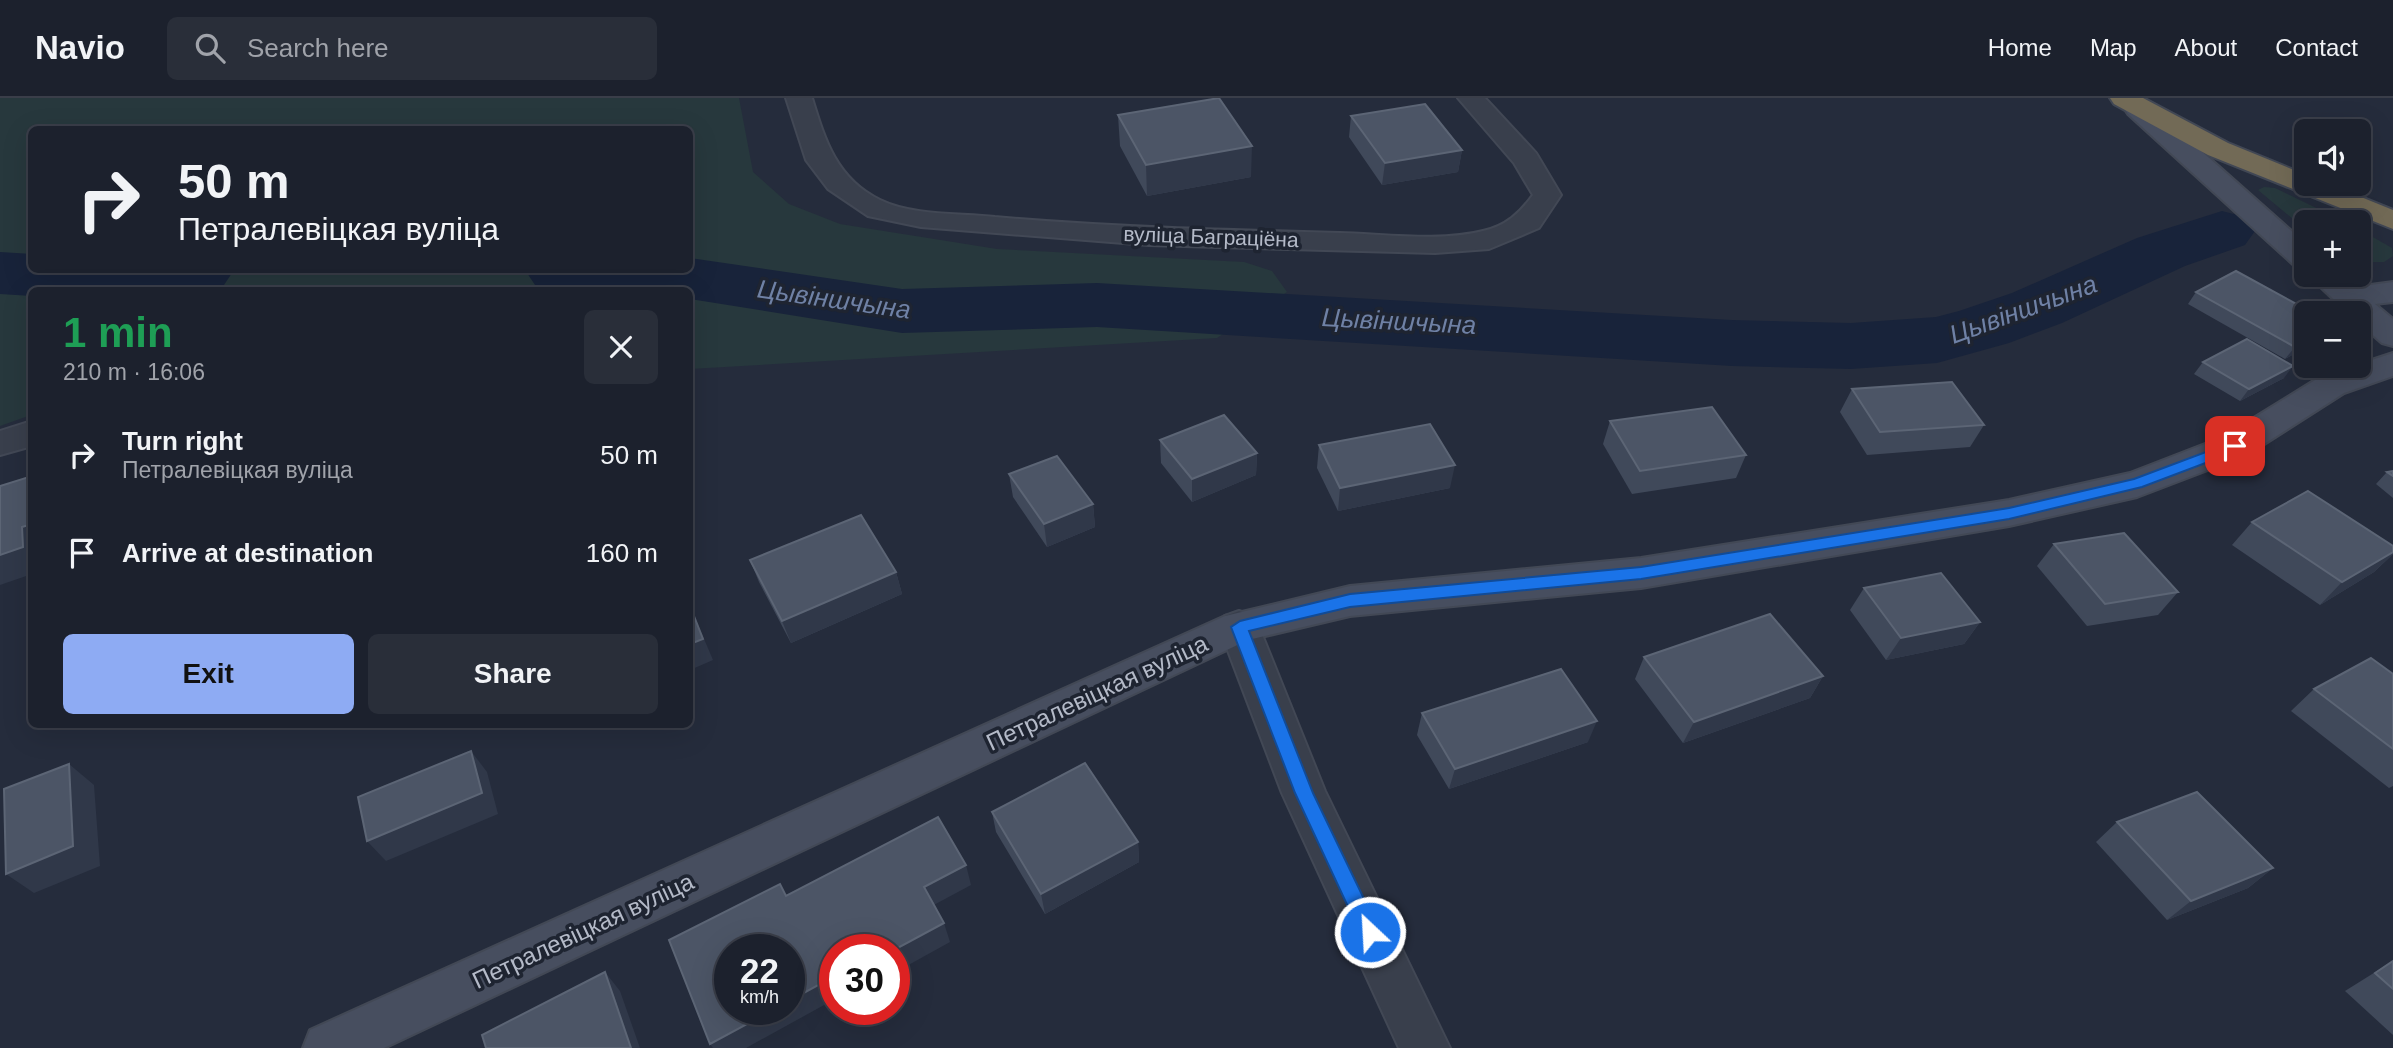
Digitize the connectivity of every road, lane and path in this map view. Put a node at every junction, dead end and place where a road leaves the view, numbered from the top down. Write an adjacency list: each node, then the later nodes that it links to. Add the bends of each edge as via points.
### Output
1 (799, 98): 2 (street, вуліца Баграціёна, via 818,161 839,186 871,206 927,219 1073,231 1435,244 1489,240 1529,222 1547,195 1526,159)
2 (1471, 98)
3 (2130, 103): 4 (highway, via 2273,174); 5 (street)
4 (2393, 220)
5 (2294, 249)
6 (2337, 287): 8 (street)
7 (2393, 292): 8 (street)
8 (2348, 297): 9 (street)
9 (2393, 336)
10 (2393, 364): 13 (street, Петралевіцкая вуліца, via 2332,385 2235,446 2137,484 2009,513 1641,573 1350,601)
11 (28, 434): 12 (street)
12 (0, 443)
13 (1240, 627): 14 (street, Петралевіцкая вуліца); 15 (street, via 1304,793)
14 (328, 1048)
15 (1425, 1048)

